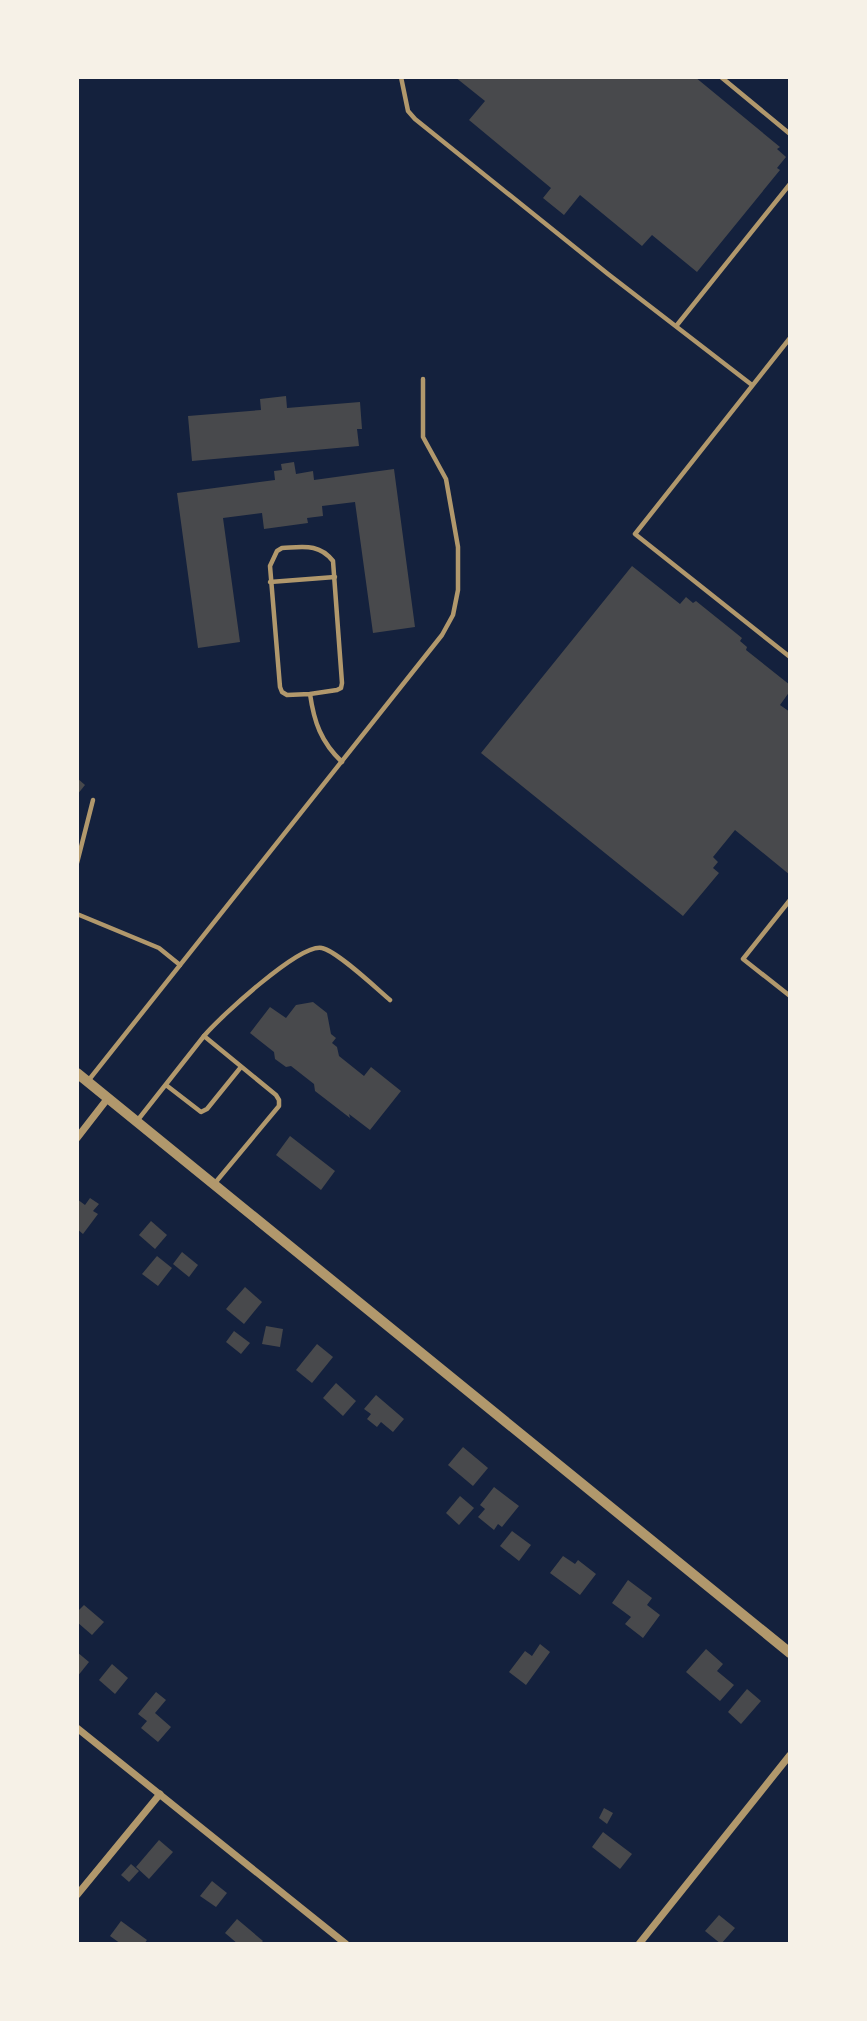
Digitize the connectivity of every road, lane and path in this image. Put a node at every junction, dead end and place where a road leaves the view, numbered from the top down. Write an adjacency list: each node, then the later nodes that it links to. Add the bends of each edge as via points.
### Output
1 (401, 77): 5 (lane, via 408,111 415,119)
2 (721, 77): 3 (lane)
3 (790, 134)
4 (790, 184): 5 (lane)
5 (677, 325): 8 (lane)
6 (790, 338): 8 (lane)
7 (423, 379): 13 (lane, via 423,437 446,479 458,547 453,615)
8 (752, 385): 11 (lane, via 635,534)
9 (335, 577): 10 (lane); 10 (lane, via 333,561 317,547 282,548 270,566); 12 (lane, via 341,688)
10 (270, 582): 12 (lane, via 280,687 287,695)
11 (790, 657)
12 (310, 694): 13 (lane, via 321,738)
13 (342, 762): 18 (lane)
14 (93, 800): 15 (lane)
15 (77, 863)
16 (790, 900): 19 (lane, via 743,959)
17 (77, 914): 18 (lane, via 159,948)
18 (180, 965): 24 (lane)
19 (790, 996)
20 (390, 1000): 21 (lane, via 324,948 308,948 238,1001)
21 (204, 1037): 22 (lane); 25 (lane)
22 (241, 1067): 25 (lane, via 201,1112); 29 (lane, via 276,1095 279,1106)
23 (77, 1073): 24 (street)
24 (87, 1082): 26 (street)
25 (166, 1085): 27 (lane)
26 (108, 1098): 27 (street); 28 (street)
27 (137, 1121): 29 (street)
28 (77, 1138)
29 (214, 1184): 30 (street)
30 (790, 1653)
31 (77, 1728): 33 (street)
32 (790, 1755): 36 (street)
33 (160, 1794): 34 (street); 35 (street)
34 (77, 1895)
35 (346, 1944)
36 (639, 1944)

